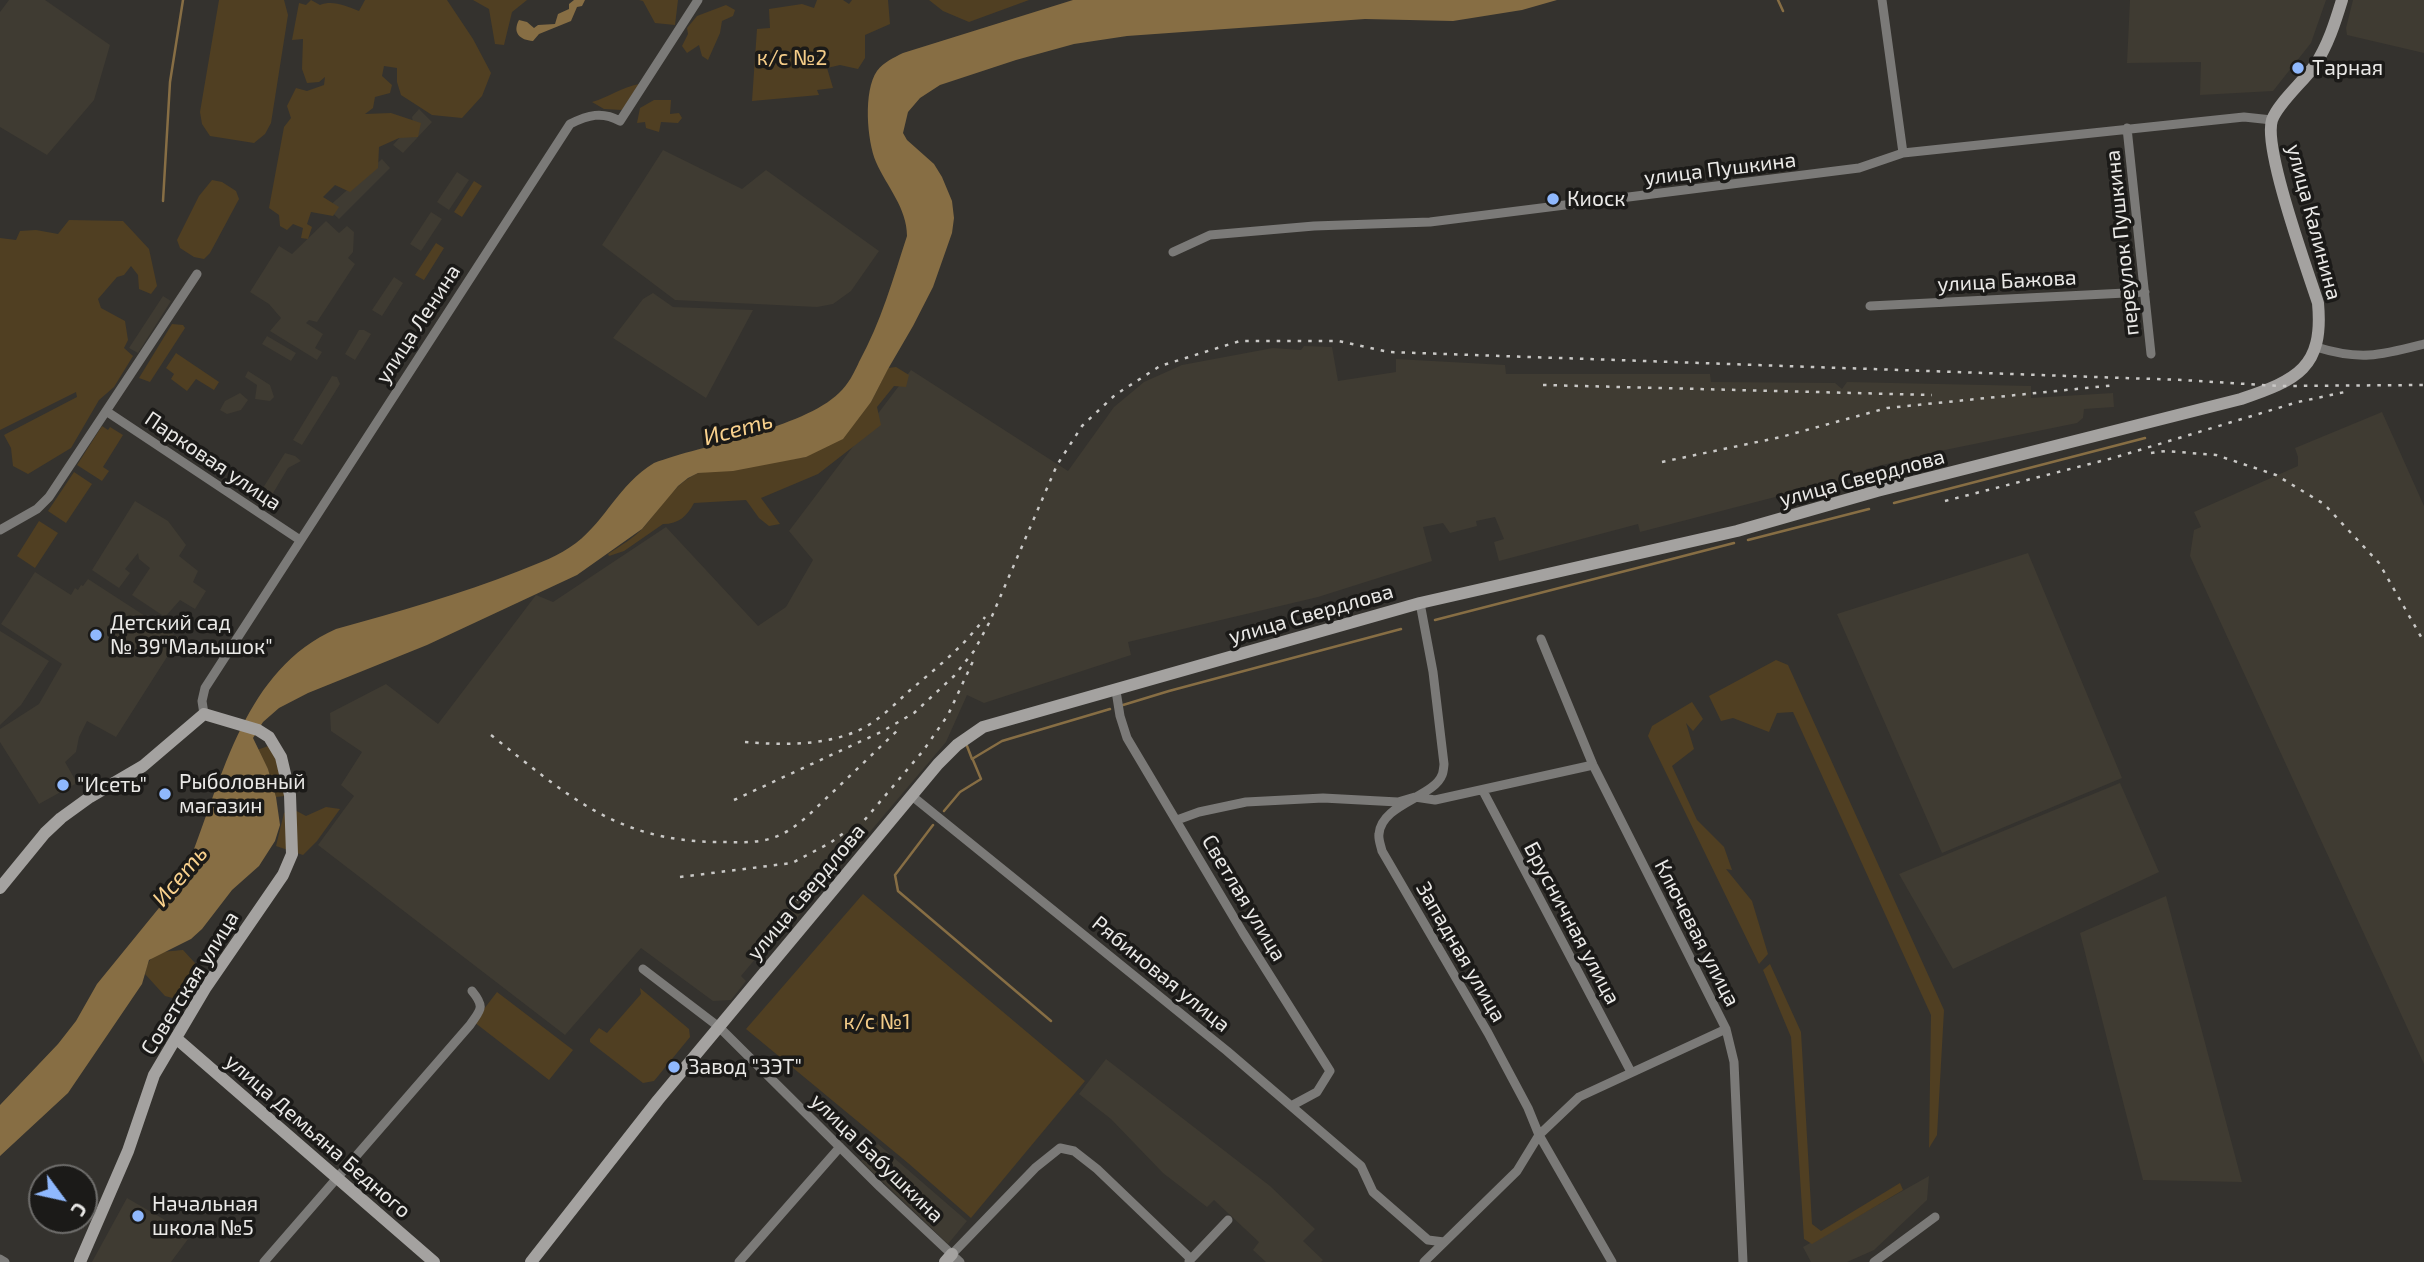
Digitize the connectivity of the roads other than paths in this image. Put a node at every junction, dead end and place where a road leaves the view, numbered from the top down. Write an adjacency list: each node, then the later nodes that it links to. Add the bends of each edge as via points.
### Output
1 (698, 0): 16 (street, улица Ленина, via 621,121 596,114 570,124)
2 (1882, 0): 6 (street)
3 (2342, 0): 4 (main road, улица Калинина, via 2330,39)
4 (2273, 120): 5 (street, улица Пушкина, via 2244,117); 12 (main road, улица Калинина, via 2276,168 2318,303)
5 (2127, 128): 6 (street, улица Пушкина); 9 (street, переулок Пушкина)
6 (1903, 153): 7 (street, улица Пушкина, via 1859,168 1430,222 1210,235)
7 (1173, 252)
8 (197, 274): 14 (street)
9 (2145, 292): 10 (street, улица Бажова); 13 (street, переулок Пушкина)
10 (1870, 306)
11 (2424, 344): 12 (street, via 2362,357)
12 (2316, 347): 17 (main road, улица Свердлова, via 2288,380 2241,399 1737,531)
13 (2151, 354)
14 (106, 411): 15 (street, via 49,497); 16 (street, Парковая улица)
15 (0, 530)
16 (300, 540): 20 (street, улица Ленина, via 205,688)
17 (1420, 603): 19 (main road, улица Свердлова); 24 (street, Западная улица, via 1444,764 1439,779)
18 (1541, 639): 21 (street, Ключевая улица)
19 (1116, 691): 23 (main road, улица Свердлова, via 983,727 957,745); 25 (street, Светлая улица, via 1127,738)
20 (204, 714): 26 (main road, via 143,766 61,818); 31 (main road, Советская улица, via 269,737 281,757 290,795 292,853 283,875 206,987)
21 (1593, 765): 22 (street); 30 (street, Ключевая улица)
22 (1483, 791): 24 (street, via 1435,800); 32 (street, Брусничная улица)
23 (912, 796): 29 (main road, улица Свердлова); 33 (street, Рябиновая улица)
24 (1415, 797): 25 (street, via 1398,802 1323,798 1246,802); 34 (street, Западная улица, via 1385,819 1378,834 1382,851 1488,1033)
25 (1177, 820): 33 (street, Светлая улица, via 1330,1070 1317,1093)
26 (0, 888)
27 (643, 969): 29 (street, улица Бабушкина)
28 (472, 992): 36 (street, via 481,1006 470,1025)
29 (719, 1027): 35 (street, улица Бабушкина); 47 (main road, улица Свердлова)
30 (1726, 1029): 32 (street); 51 (street, Ключевая улица, via 1734,1062)
31 (177, 1039): 36 (main road, улица Демьяна Бедного); 44 (main road, Советская улица, via 154,1075 128,1151)
32 (1631, 1072): 34 (street, via 1579,1097)
33 (1291, 1106): 39 (street, Рябиновая улица, via 1361,1166 1373,1192 1428,1240)
34 (1539, 1135): 39 (street, via 1517,1171); 50 (street, Западная улица)
35 (841, 1147): 41 (street, улица Бабушкина); 48 (street)
36 (337, 1179): 45 (street); 46 (main road, улица Демьяна Бедного)
37 (1935, 1217): 52 (street)
38 (1228, 1220): 42 (street)
39 (1444, 1242): 49 (street)
40 (0, 1259): 43 (street)
41 (952, 1259): 42 (street, via 1035,1168 1060,1148 1074,1150 1097,1169)
42 (1190, 1260)
43 (5, 1262)
44 (80, 1262)
45 (264, 1262)
46 (434, 1262)
47 (531, 1262)
48 (739, 1262)
49 (1424, 1262)
50 (1612, 1262)
51 (1743, 1262)
52 (1874, 1262)

